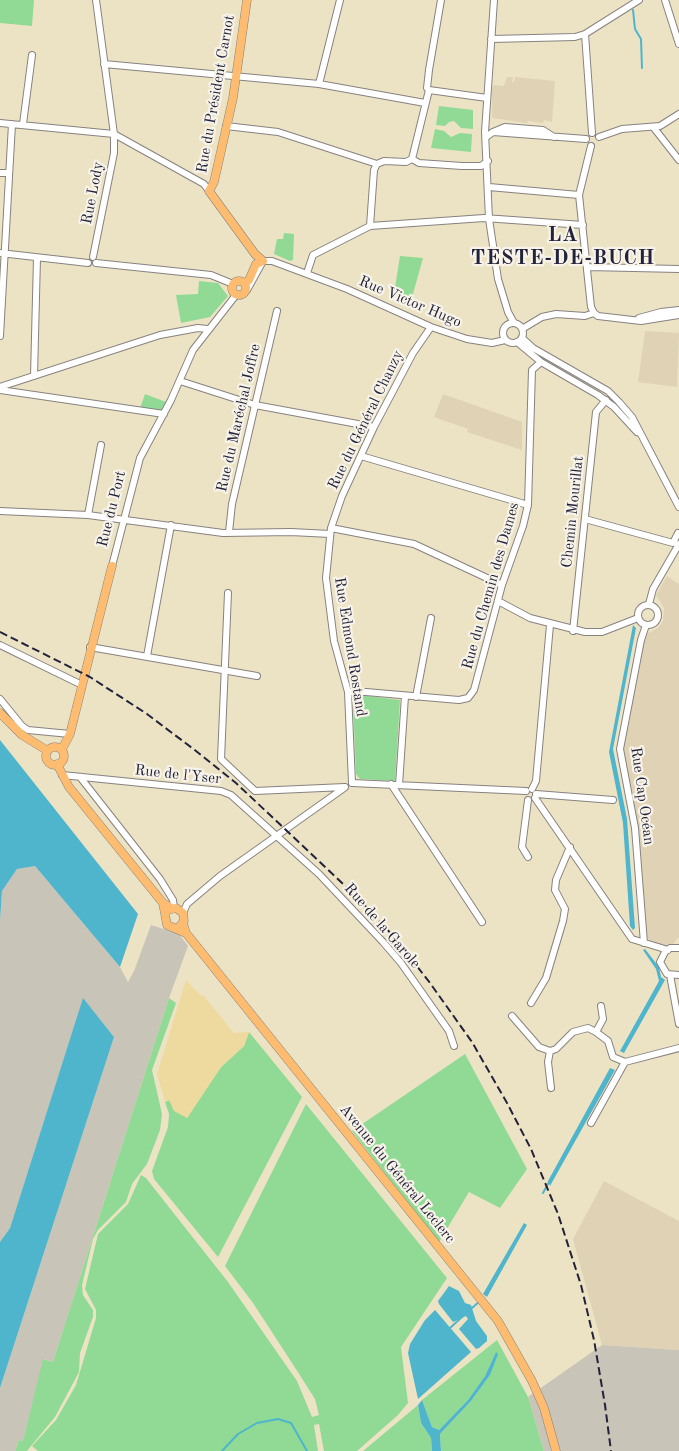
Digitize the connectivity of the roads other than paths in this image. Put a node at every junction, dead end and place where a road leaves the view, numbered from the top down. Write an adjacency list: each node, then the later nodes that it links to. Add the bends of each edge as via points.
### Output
1 (96, 0): 12 (street, Rue Lody)
2 (247, 0): 13 (main road, Rue du Président Carnot)
3 (340, 0): 14 (street)
4 (441, 0): 15 (street, via 429,70)
5 (494, 0): 9 (street)
6 (639, 0): 8 (street)
7 (665, 0): 10 (street)
8 (584, 34): 9 (street, via 575,37); 24 (street)
9 (491, 39): 16 (street)
10 (679, 44)
11 (32, 55): 21 (street)
12 (104, 64): 13 (street); 25 (street, Rue Lody)
13 (236, 75): 14 (street); 22 (main road, Rue du Président Carnot)
14 (319, 84): 17 (street)
15 (429, 90): 16 (street); 17 (street)
16 (487, 98): 26 (street)
17 (424, 103): 30 (street)
18 (679, 114): 23 (street)
19 (0, 123): 20 (street)
20 (12, 124): 21 (street); 35 (street)
21 (23, 124): 25 (street)
22 (226, 126): 33 (street, via 278,132); 37 (main road, Rue du Président Carnot, via 214,182)
23 (654, 128): 27 (street, via 622,129); 31 (street)
24 (592, 133): 27 (street); 28 (street)
25 (114, 134): 37 (street, via 204,184); 44 (street, Rue Lody, via 114,153)
26 (486, 137): 28 (street, via 493,132); 32 (street)
27 (599, 138): 29 (street, via 597,144)
28 (586, 139): 29 (street)
29 (591, 146): 38 (street)
30 (412, 160): 32 (street, via 462,166 481,166); 33 (street)
31 (679, 160)
32 (488, 161): 36 (street)
33 (377, 164): 41 (street)
34 (0, 173): 35 (street)
35 (10, 173): 42 (street)
36 (489, 187): 38 (street); 39 (street)
37 (209, 191): 45 (main road, via 254,254)
38 (579, 195): 40 (street)
39 (489, 219): 40 (street); 41 (street); 57 (street, via 498,279)
40 (583, 225): 46 (street)
41 (370, 226): 48 (street, via 313,255)
42 (3, 254): 43 (street); 61 (street)
43 (37, 258): 44 (street, via 88,263 89,258); 66 (street)
44 (95, 260): 49 (street, via 210,275)
45 (263, 260): 48 (street, Rue Victor Hugo); 50 (main road, via 256,264)
46 (588, 267): 47 (street); 54 (street)
47 (679, 269)
48 (307, 273): 58 (street, Rue Victor Hugo)
49 (233, 284): 50 (main road, via 239,281); 51 (main road)
50 (246, 287): 51 (main road, via 242,295)
51 (236, 295): 59 (street, Rue du Port)
52 (679, 310): 56 (street)
53 (277, 311): 70 (street, Rue du Maréchal Joffre)
54 (594, 313): 56 (street); 60 (street, via 585,316 556,314)
55 (679, 315): 56 (street)
56 (630, 319)
57 (514, 323): 60 (street); 62 (street, via 504,329)
58 (431, 327): 62 (street, Rue Victor Hugo, via 467,339 492,343); 72 (street, Rue du Général Chanzy, via 413,353)
59 (207, 329): 66 (street, via 160,335); 67 (street, Rue du Port, via 193,350)
60 (522, 329): 63 (street)
61 (0, 336)
62 (505, 340): 63 (street, via 512,343)
63 (519, 340): 64 (street); 65 (street)
64 (550, 357): 65 (street, Rue du Chemin des Dames); 73 (street, via 612,395 632,417)
65 (544, 363): 69 (street); 76 (street, Rue du Chemin des Dames, via 532,370)
66 (34, 376): 68 (street)
67 (180, 381): 70 (street); 71 (street, Rue du Port)
68 (0, 388): 71 (street)
69 (606, 400): 73 (street); 81 (street, Chemin Mourillat, via 596,412)
70 (255, 405): 72 (street); 84 (street, Rue du Maréchal Joffre, via 232,504)
71 (164, 414): 80 (street, Rue du Port, via 136,470)
72 (374, 427): 75 (street, Rue du Général Chanzy)
73 (643, 440): 77 (street)
74 (101, 445): 79 (street)
75 (361, 456): 76 (street); 83 (street, Rue du Général Chanzy)
76 (528, 505): 88 (street, Rue du Chemin des Dames, via 524,526)
77 (679, 507)
78 (0, 511): 79 (street)
79 (88, 515): 80 (street)
80 (125, 519): 82 (street); 87 (street, Rue du Port)
81 (585, 519): 85 (street, via 673,543); 96 (street, Chemin Mourillat)
82 (171, 525): 84 (street); 99 (street)
83 (330, 531): 84 (street); 88 (street, via 414,544); 103 (street, Rue Edmond Rostand, via 326,578 330,615)
84 (229, 532)
85 (679, 533)
86 (679, 544): 91 (street, via 653,589)
87 (112, 566): 98 (main road, Rue du Port)
88 (502, 585): 90 (street, Rue du Chemin des Dames)
89 (228, 593): 100 (street)
90 (498, 601): 94 (street); 105 (street, Rue du Chemin des Dames, via 472,695 459,700)
91 (649, 604): 93 (street, via 638,611); 95 (street, via 655,606 659,618)
92 (431, 618): 105 (street)
93 (638, 618): 95 (street); 96 (street, via 602,632)
94 (550, 625): 96 (street); 118 (street)
95 (646, 625): 128 (street, Rue Cap Océan, via 620,748 636,828)
96 (573, 631)
97 (0, 645): 102 (street)
98 (90, 647): 99 (street); 102 (main road, Rue du Port)
99 (147, 656): 100 (street)
100 (226, 671): 101 (street); 117 (street, via 221,759 255,791)
101 (257, 676)
102 (82, 685): 108 (main road, Rue du Port)
103 (348, 692): 104 (street, Rue du Chemin des Dames); 114 (street, Rue Edmond Rostand)
104 (405, 696): 105 (street, Rue du Chemin des Dames); 116 (street)
105 (416, 697)
106 (0, 699): 108 (street, via 28,730)
107 (0, 713): 110 (main road, via 22,735)
108 (70, 734): 109 (main road, Rue du Port)
109 (62, 749): 110 (main road, via 54,747); 111 (main road, via 64,757)
110 (48, 751): 111 (main road, via 47,760)
111 (57, 764): 112 (main road)
112 (62, 775): 113 (street, Rue de l'Yser); 123 (main road, via 163,903)
113 (80, 777): 120 (street, Rue de l'Yser, via 221,791 231,795); 123 (street, via 160,880 173,900)
114 (352, 783): 115 (street); 117 (street)
115 (392, 784): 116 (street); 124 (street)
116 (399, 785): 118 (street)
117 (345, 787): 120 (street)
118 (532, 794): 119 (street); 121 (street); 122 (street, via 522,847)
119 (613, 800)
120 (275, 836): 123 (street, via 187,904); 141 (street, Rue de la Garole, via 348,904 401,963 450,1031)
121 (570, 847): 128 (street, via 632,939); 136 (street, via 555,890 566,909 563,921 546,978)
122 (528, 857)
123 (174, 910): 125 (main road, Avenue du Général Leclerc); 126 (main road, via 167,925)
124 (482, 922)
125 (183, 923): 126 (main road); 127 (main road, Avenue du Général Leclerc)
126 (176, 928): 127 (main road, Avenue du Général Leclerc)
127 (186, 933): 147 (main road, Avenue du Général Leclerc, via 498,1321 532,1381 544,1408)
128 (644, 943): 129 (street)
129 (653, 947): 131 (street); 132 (street)
130 (679, 948): 131 (street)
131 (668, 950): 132 (street)
132 (661, 958): 133 (street, via 662,968)
133 (670, 975): 134 (street); 135 (street)
134 (679, 977): 135 (street)
135 (673, 992): 139 (street)
136 (531, 1003)
137 (601, 1006): 140 (street, via 603,1019)
138 (512, 1016): 143 (street, via 539,1047)
139 (679, 1024)
140 (596, 1032): 143 (street, via 588,1028 573,1032); 144 (street, via 608,1041 613,1057)
141 (454, 1046)
142 (679, 1048): 144 (street)
143 (550, 1051): 145 (street)
144 (625, 1062): 146 (street)
145 (551, 1088)
146 (592, 1123)
147 (556, 1451)

